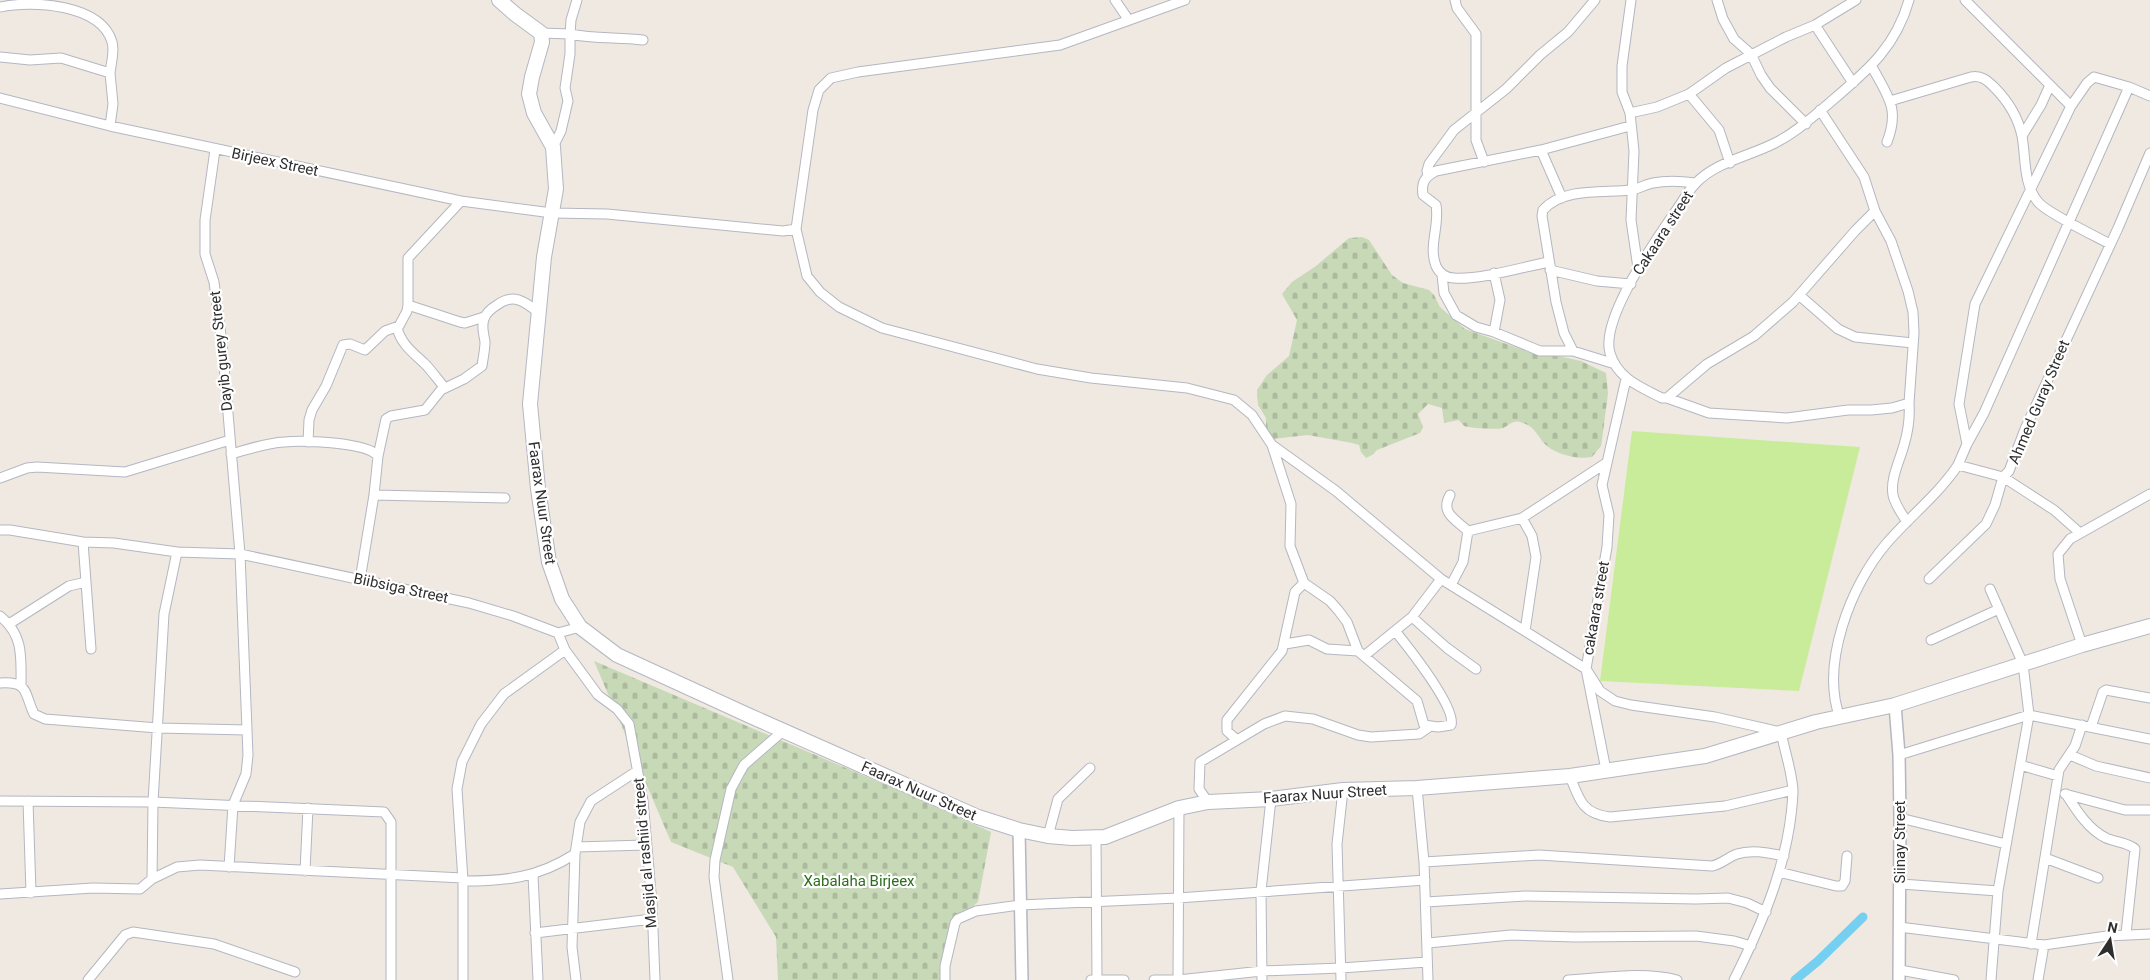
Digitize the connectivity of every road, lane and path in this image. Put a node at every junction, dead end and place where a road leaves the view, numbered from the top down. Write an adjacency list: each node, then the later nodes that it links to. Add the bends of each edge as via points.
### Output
1 (499, 0): 15 (main road)
2 (577, 0): 16 (street)
3 (1115, 0): 13 (street)
4 (1185, 0): 13 (street)
5 (1455, 0): 31 (street, via 1457,8 1476,34)
6 (1595, 0): 31 (street, via 1568,32)
7 (1631, 0): 32 (street, via 1622,66 1622,92)
8 (1717, 0): 18 (street, via 1734,39)
9 (1856, 0): 14 (street)
10 (1909, 0): 20 (street, Cakaara street, via 1893,39)
11 (1965, 0): 23 (street)
12 (0, 7): 21 (street, via 49,3 73,8 98,20 113,43)
13 (1128, 19): 53 (street, via 1060,45 832,78 819,90 813,110)
14 (1815, 25): 18 (street); 22 (street)
15 (542, 33): 16 (street); 38 (main road, via 529,94 534,112)
16 (570, 34): 17 (street, via 588,38); 38 (street, via 565,88 568,101 562,132)
17 (643, 40)
18 (1752, 54): 25 (street); 33 (street, via 1770,88)
19 (0, 57): 21 (street, via 30,60 61,58)
20 (1872, 67): 22 (street, Cakaara street); 28 (street)
21 (110, 73): 34 (street, via 113,104)
22 (1853, 83): 30 (street, Cakaara street)
23 (2050, 84): 29 (street); 36 (street)
24 (2129, 87): 26 (street); 29 (street, via 2094,77); 52 (street)
25 (1689, 94): 32 (street, via 1657,107); 43 (street, via 1719,130)
26 (2150, 96)
27 (0, 98): 34 (street, Birjeex Street)
28 (1890, 101): 36 (street, via 1977,76 1984,78 2010,106); 37 (street, via 1894,122)
29 (2071, 106): 47 (street)
30 (1820, 110): 33 (street, Cakaara street); 50 (street, via 1864,177)
31 (1476, 112): 42 (street, via 1476,140); 44 (street, via 1454,130 1433,157)
32 (1630, 113): 35 (street)
33 (1806, 124): 43 (street, Cakaara street)
34 (110, 126): 39 (street, Birjeex Street)
35 (1630, 126): 40 (street); 46 (street, via 1634,151)
36 (2022, 136): 47 (street)
37 (1887, 142)
38 (552, 147): 51 (main road, Faarax Nuur Street, via 556,189)
39 (215, 150): 49 (street, Birjeex Street); 73 (street, Dayib gurey Street, via 205,220 205,254 214,282 220,326)
40 (1541, 150): 42 (street); 48 (street)
41 (2150, 153): 54 (street, Ahmed Guray Street)
42 (1484, 162): 44 (street)
43 (1730, 163): 45 (street, Cakaara street, via 1715,169)
44 (1428, 176): 58 (street, via 1422,186 1423,195 1436,205 1438,215 1433,249 1436,266)
45 (1695, 184): 46 (street, via 1670,180); 56 (street, Cakaara street)
46 (1632, 190): 48 (street, via 1598,190); 56 (street)
47 (2030, 190): 52 (street, via 2039,204); 75 (street, via 1975,304 1958,404)
48 (1562, 198): 55 (street, via 1543,210)
49 (461, 201): 51 (street, Birjeex Street); 61 (street, via 408,258)
50 (1875, 211): 60 (street); 66 (street, via 1891,241 1908,291 1913,312)
51 (552, 213): 53 (street, Birjeex Street, via 608,214 783,231); 62 (main road, Faarax Nuur Street)
52 (2070, 222): 54 (street); 75 (street)
53 (796, 229): 76 (street, via 807,276 820,292 839,307 882,328 1037,369 1187,388 1234,400 1252,415)
54 (2110, 244): 82 (street, Ahmed Guray Street, via 2009,471)
55 (1549, 266): 57 (street); 59 (street, via 1597,281); 67 (street, via 1564,333)
56 (1638, 268): 59 (street, Cakaara street)
57 (1494, 273): 58 (street, via 1469,278); 65 (street, via 1500,300)
58 (1442, 275): 65 (street, via 1444,293 1456,315 1476,327)
59 (1631, 284): 68 (street, Cakaara street, via 1615,314 1609,336 1609,351)
60 (1799, 295): 66 (street, via 1838,329 1855,337); 71 (street, via 1754,336 1707,364)
61 (408, 305): 63 (street, via 465,323); 64 (street)
62 (538, 312): 63 (street, via 521,299 510,298); 107 (main road, Faarax Nuur Street, via 530,404 538,489 549,562 562,600)
63 (484, 317): 70 (street, via 482,366)
64 (397, 328): 70 (street, via 406,348); 74 (street, via 385,331 365,350 350,344 343,345 312,410)
65 (1494, 332): 67 (street, via 1540,351)
66 (1913, 343): 72 (street)
67 (1573, 351): 68 (street)
68 (1614, 364): 69 (street)
69 (1626, 379): 71 (street); 79 (street)
70 (445, 388): 78 (street, via 425,410 391,416 386,420)
71 (1667, 398): 72 (street, via 1708,413 1787,418 1892,408)
72 (1909, 403): 88 (street, via 1905,443 1892,492 1895,504)
73 (230, 440): 77 (street, Dayib gurey Street); 81 (street, via 125,472 37,467)
74 (308, 442): 77 (street, via 269,444); 78 (street, via 359,448)
75 (1967, 444): 80 (street)
76 (1272, 445): 95 (street, via 1336,491); 99 (street, via 1290,504 1290,546)
77 (231, 454): 94 (street, Dayib gurey Street)
78 (378, 456): 84 (street)
79 (1606, 463): 87 (street); 119 (street, cakaara street, via 1602,486 1609,515 1607,546)
80 (1958, 466): 82 (street, Ahmed Guray Street); 88 (street)
81 (0, 478)
82 (2003, 478): 91 (street, via 2054,510); 96 (street, via 1986,524)
83 (2150, 494): 91 (street)
84 (374, 495): 86 (street); 97 (street)
85 (1450, 495): 90 (street, via 1447,512)
86 (505, 498)
87 (1522, 518): 90 (street); 109 (street, via 1532,536 1536,557)
88 (1907, 522): 125 (street, via 1886,544 1861,579 1841,631 1834,685)
89 (0, 530): 92 (street, Biibsiga Street)
90 (1468, 530): 100 (street, via 1463,562)
91 (2080, 533): 113 (street, via 2070,539 2058,554 2060,579)
92 (83, 542): 93 (street, Biibsiga Street, via 114,542); 98 (street)
93 (178, 552): 94 (street, Biibsiga Street); 128 (street, via 164,614)
94 (240, 554): 97 (street, Biibsiga Street); 129 (street, Dayib gurey Street)
95 (1441, 579): 100 (street); 104 (street)
96 (1929, 579)
97 (360, 580): 110 (street, Biibsiga Street, via 478,605)
98 (86, 582): 105 (street, via 69,586); 114 (street)
99 (1304, 583): 112 (street, via 1295,592); 116 (street, via 1338,610)
100 (1451, 585): 109 (street)
101 (1990, 589): 102 (street)
102 (1999, 609): 111 (street); 117 (street)
103 (0, 616): 105 (street)
104 (1412, 617): 108 (street); 118 (street)
105 (9, 624): 121 (street, via 19,645)
106 (2150, 626): 113 (main road, Faarax Nuur Street)
107 (580, 627): 110 (street); 130 (main road, Faarax Nuur Street, via 617,655)
108 (1396, 632): 116 (street); 127 (street, via 1437,689 1452,722 1451,725)
109 (1525, 632): 119 (street)
110 (558, 633): 115 (street, Masjid al rashiid street)
111 (1931, 640)
112 (1284, 644): 116 (street, via 1309,640 1327,649); 133 (street, via 1282,651 1227,720 1227,731)
113 (2082, 645): 117 (main road, Faarax Nuur Street)
114 (91, 649)
115 (566, 650): 139 (street, Masjid al rashiid street, via 598,695 617,709 629,724); 175 (street, via 504,694 481,724 462,762 457,789)
116 (1361, 653): 127 (street, via 1418,701 1424,725)
117 (2023, 664): 123 (main road, Faarax Nuur Street); 124 (street)
118 (1476, 669)
119 (1586, 669): 131 (street, cakaara street, via 1600,691 1616,701 1715,717); 138 (street)
120 (0, 683): 121 (street)
121 (21, 686): 128 (street, via 28,693 34,714 45,719)
122 (2150, 698): 126 (street, via 2106,690)
123 (1895, 705): 125 (main road, Faarax Nuur Street); 134 (street, Siinay Street)
124 (2029, 715): 126 (street); 134 (street); 136 (street)
125 (1840, 718): 131 (main road, Faarax Nuur Street)
126 (2086, 726): 132 (street); 135 (street)
127 (1429, 727): 133 (street, via 1419,734 1371,737 1313,719 1285,716)
128 (158, 728): 129 (street); 151 (street)
129 (247, 730): 153 (street, Dayib gurey Street, via 246,774)
130 (783, 731): 158 (main road, Faarax Nuur Street, via 978,817); 211 (street, via 744,765 731,789 718,844 714,877)
131 (1781, 732): 138 (main road, Faarax Nuur Street, via 1705,756); 145 (street)
132 (2150, 739)
133 (1237, 740): 152 (street, via 1200,762 1199,789)
134 (1899, 755): 157 (street, Siinay Street)
135 (2070, 755): 141 (street); 142 (street, via 2096,766)
136 (2020, 765): 141 (street); 161 (street)
137 (1090, 768): 159 (street, via 1058,799)
138 (1606, 770): 140 (main road, Faarax Nuur Street)
139 (637, 771): 162 (street, Masjid al rashiid street); 163 (street, via 592,801 580,822)
140 (1570, 776): 143 (main road, Faarax Nuur Street); 145 (street, via 1585,809 1610,817 1725,806)
141 (2058, 776): 146 (street)
142 (2150, 778)
143 (1417, 788): 144 (main road, Faarax Nuur Street); 167 (street)
144 (1343, 790): 148 (main road, Faarax Nuur Street); 178 (street, via 1337,844)
145 (1793, 790): 164 (street)
146 (2055, 791): 147 (street); 166 (street)
147 (2066, 794): 156 (street, via 2126,810); 192 (street, via 2082,819 2095,830 2135,850)
148 (1270, 799): 152 (main road, Faarax Nuur Street); 179 (street)
149 (0, 800): 150 (street)
150 (28, 801): 151 (street); 181 (street)
151 (153, 802): 153 (street); 174 (street)
152 (1208, 802): 155 (main road, Faarax Nuur Street)
153 (233, 805): 154 (street); 168 (street, Dayib gurey Street)
154 (308, 808): 169 (street); 172 (street, via 384,812 391,822)
155 (1179, 808): 160 (main road, Faarax Nuur Street); 183 (street)
156 (2150, 810)
157 (1900, 818): 161 (street); 177 (street, Siinay Street)
158 (1019, 830): 159 (main road, Faarax Nuur Street); 186 (street)
159 (1048, 836): 160 (main road, Faarax Nuur Street)
160 (1096, 838): 184 (street)
161 (2006, 844): 180 (street)
162 (646, 845): 163 (street); 188 (street, Masjid al rashiid street)
163 (575, 851): 171 (street, via 561,863); 190 (street)
164 (1784, 856): 167 (street, via 1746,852 1712,866 1539,855); 170 (street)
165 (1847, 856): 170 (street, via 1842,886)
166 (2044, 858): 173 (street); 196 (street)
167 (1424, 862): 176 (street)
168 (229, 867): 169 (street); 174 (street, via 176,867)
169 (305, 871): 172 (street)
170 (1779, 872): 187 (street)
171 (533, 875): 175 (street, via 494,881); 191 (street)
172 (390, 876): 175 (street); 206 (street)
173 (2098, 878)
174 (152, 879): 181 (street, via 140,889 93,888)
175 (463, 879): 207 (street)
176 (1425, 880): 178 (street); 185 (street)
177 (1901, 884): 180 (street); 189 (street, Siinay Street)
178 (1339, 887): 179 (street); 200 (street)
179 (1261, 891): 183 (street); 203 (street)
180 (1998, 891): 194 (street)
181 (31, 893): 182 (street)
182 (0, 894)
183 (1178, 898): 184 (street); 217 (street)
184 (1096, 902): 186 (street); 214 (street)
185 (1426, 902): 187 (street, via 1525,896 1728,898); 195 (street)
186 (1020, 905): 212 (street, via 976,911 958,919 947,956); 213 (street)
187 (1766, 912): 198 (street)
188 (652, 919): 190 (street); 210 (street, Masjid al rashiid street)
189 (1899, 927): 194 (street); 202 (street, Siinay Street)
190 (573, 928): 191 (street); 209 (street)
191 (535, 933): 208 (street)
192 (2126, 934): 193 (street); 197 (street)
193 (2150, 934)
194 (1994, 938): 196 (street); 224 (street)
195 (1428, 943): 198 (street, via 1511,935 1696,936); 199 (street)
196 (2031, 944): 197 (street)
197 (2044, 945): 225 (street)
198 (1751, 946): 222 (street)
199 (1427, 962): 200 (street); 219 (street)
200 (1341, 968): 203 (street); 218 (street)
201 (295, 972): 205 (street, via 214,944 133,932 125,935)
202 (1900, 975): 223 (street)
203 (1262, 976): 217 (street)
204 (1632, 978): 220 (street); 221 (street, via 1667,977)
205 (88, 980)
206 (391, 980)
207 (463, 980)
208 (538, 980)
209 (576, 980)
210 (655, 980)
211 (728, 980)
212 (945, 980)
213 (1022, 980)
214 (1095, 980): 215 (street)
215 (1124, 980)
216 (1154, 980): 217 (street)
217 (1178, 980)
218 (1341, 980)
219 (1428, 980)
220 (1568, 980)
221 (1677, 980)
222 (1734, 980)
223 (1954, 980)
224 (1991, 980)
225 (2038, 980)

